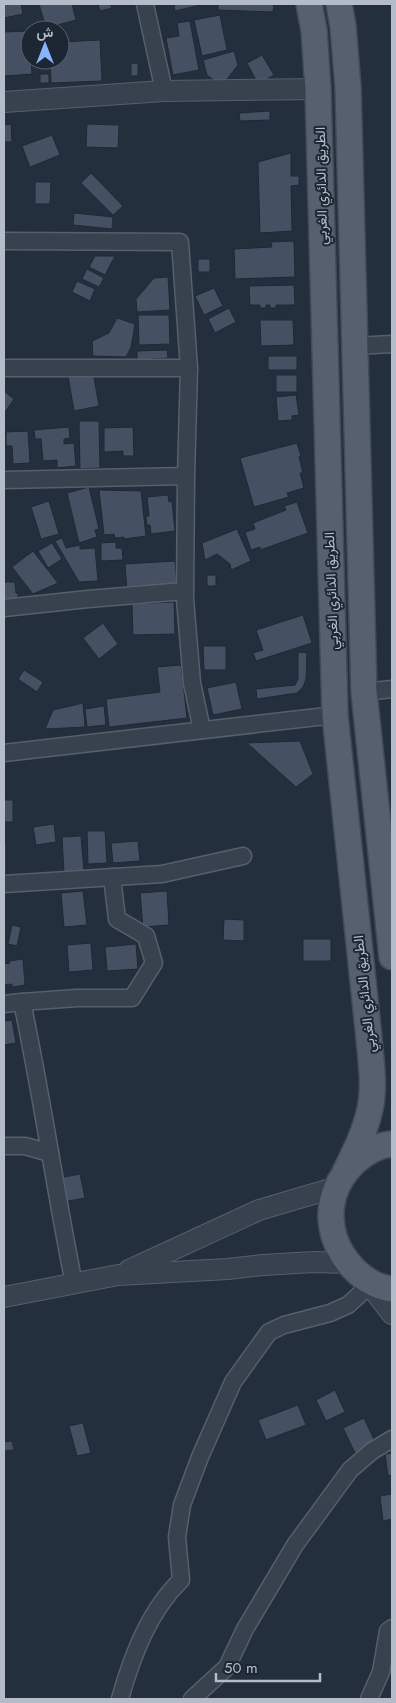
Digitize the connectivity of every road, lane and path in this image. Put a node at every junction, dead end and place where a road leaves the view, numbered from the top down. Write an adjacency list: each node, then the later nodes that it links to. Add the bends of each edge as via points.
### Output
1 (145, 4): 5 (street)
2 (309, 4): 4 (main road, الطريق الدائري الغربي)
3 (340, 4): 9 (main road, via 348,87)
4 (318, 89): 5 (street); 14 (main road, الطريق الدائري الغربي)
5 (164, 91): 6 (street)
6 (4, 102)
7 (4, 241): 11 (street, via 180,242)
8 (392, 344): 9 (street)
9 (355, 346): 15 (main road)
10 (4, 368): 11 (street)
11 (189, 368): 12 (street)
12 (186, 476): 13 (street); 16 (street)
13 (4, 480)
14 (329, 516): 15 (main road); 20 (main road, الطريق الدائري الغربي)
15 (360, 516): 19 (main road)
16 (185, 592): 17 (street, via 88,598); 21 (street, via 192,683)
17 (4, 608)
18 (392, 689): 19 (street)
19 (364, 692): 26 (main road)
20 (335, 715): 21 (street); 32 (main road, الطريق الدائري الغربي, via 372,1079 370,1108 363,1132)
21 (202, 730): 22 (street)
22 (4, 753)
23 (243, 856): 24 (street, via 162,874)
24 (112, 877): 25 (street); 27 (street, via 117,919 146,936 154,963 132,998)
25 (4, 884)
26 (392, 957)
27 (22, 1002): 28 (street); 31 (street)
28 (4, 1004)
29 (392, 1144): 32 (main road, via 364,1154)
30 (4, 1146): 31 (street, via 24,1146)
31 (50, 1153): 35 (street)
32 (341, 1179): 33 (main road, الطريق الدائري الغربي, via 334,1194 330,1218 335,1241); 34 (street, via 259,1210)
33 (347, 1263): 34 (street, via 263,1264); 36 (main road, الطريق الدائري الغربي)
34 (118, 1275): 35 (street)
35 (74, 1284): 37 (street)
36 (376, 1284): 38 (street); 41 (street, via 348,1305 330,1313 284,1324 269,1332 233,1382 182,1505 177,1538 181,1580 152,1616)
37 (4, 1297)
38 (392, 1314)
39 (392, 1439): 42 (street, via 350,1470 295,1545 227,1667)
40 (392, 1628): 43 (street, via 388,1631 381,1672)
41 (120, 1699)
42 (192, 1699)
43 (368, 1699)

